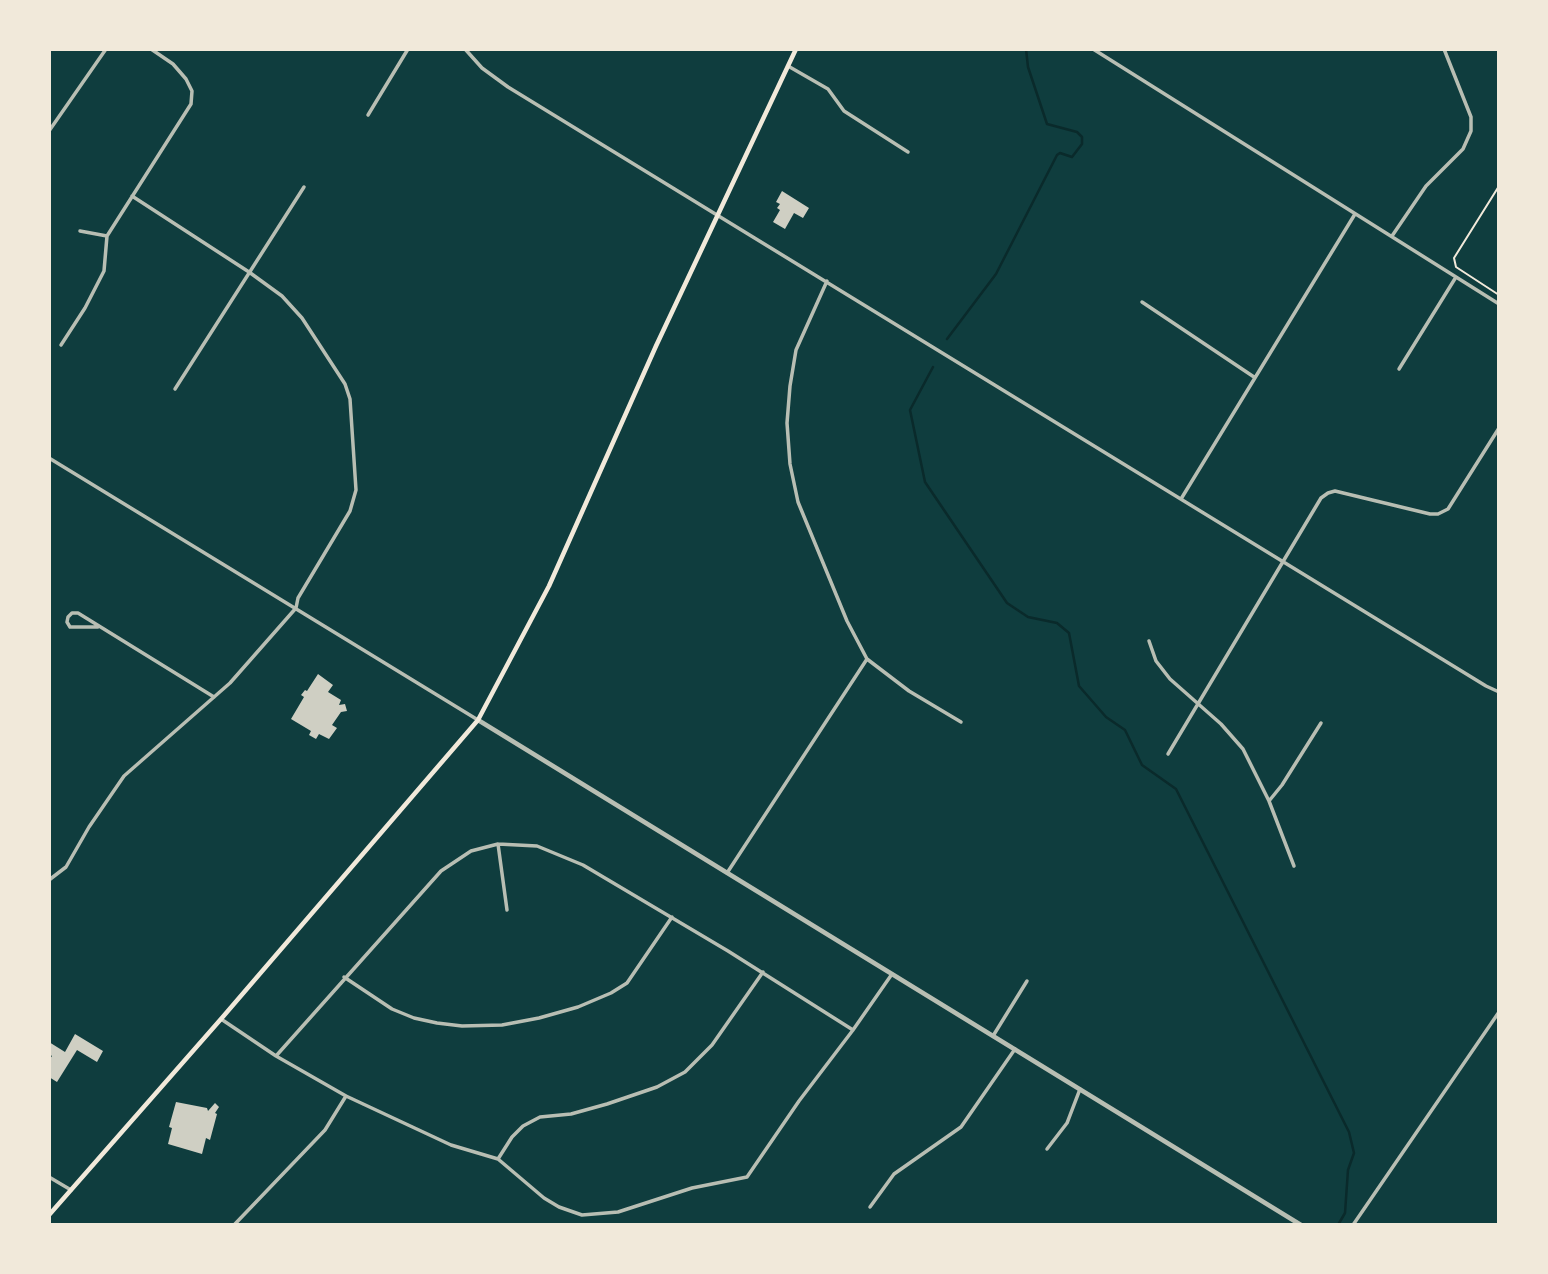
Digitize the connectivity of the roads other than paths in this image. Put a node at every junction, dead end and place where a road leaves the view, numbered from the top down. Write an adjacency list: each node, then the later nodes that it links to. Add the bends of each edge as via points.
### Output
1 (106, 49): 10 (street)
2 (150, 49): 13 (street, via 186,79 192,91 191,104)
3 (408, 49): 9 (street)
4 (466, 49): 14 (street, via 508,87)
5 (796, 49): 8 (main road)
6 (1093, 49): 15 (street)
7 (1444, 49): 18 (street, via 1471,117 1471,131 1463,149 1426,186)
8 (788, 66): 11 (street, via 828,89 844,111); 14 (main road)
9 (368, 115)
10 (49, 131)
11 (908, 152)
12 (304, 187): 19 (street)
13 (132, 196): 17 (street); 19 (street)
14 (717, 214): 21 (street); 39 (main road, via 549,586)
15 (1355, 214): 18 (street); 26 (street)
16 (80, 231): 17 (street)
17 (107, 236): 24 (street, via 104,271)
18 (1392, 236): 20 (street)
19 (249, 272): 27 (street); 32 (street, via 282,296 302,318 350,399 354,502)
20 (1456, 277): 23 (street); 25 (street)
21 (827, 281): 30 (street); 35 (street, via 796,349 788,423 790,464 813,541)
22 (1142, 302): 26 (street)
23 (1499, 304)
24 (61, 345)
25 (1399, 369)
26 (1254, 377): 30 (street)
27 (175, 390)
28 (1499, 428): 31 (street, via 1448,509 1430,514 1328,492)
29 (49, 458): 32 (street)
30 (1181, 499): 31 (street)
31 (1284, 560): 36 (street); 38 (street)
32 (296, 608): 37 (street); 39 (street)
33 (98, 627): 33 (street, via 71,627 68,617 78,613); 37 (street)
34 (1149, 642): 38 (street, via 1170,679)
35 (867, 659): 40 (street); 46 (street)
36 (1499, 692)
37 (215, 698): 47 (street, via 124,776 66,867)
38 (1198, 705): 42 (street); 43 (street, via 1243,749)
39 (478, 720): 46 (street); 55 (main road)
40 (961, 722)
41 (1321, 723): 43 (street)
42 (1168, 754)
43 (1269, 801): 45 (street)
44 (498, 844): 48 (street); 49 (street, via 537,846 557,853); 52 (street, via 471,851 441,871)
45 (1294, 866)
46 (727, 873): 51 (street)
47 (49, 880)
48 (507, 910)
49 (672, 917): 50 (street); 52 (street, via 628,983 578,1007 502,1025 462,1026 414,1018)
50 (763, 972): 56 (street); 63 (street, via 712,1045 685,1072 607,1104 540,1117 523,1126)
51 (891, 974): 56 (street); 57 (street)
52 (344, 977): 59 (street)
53 (1027, 981): 57 (street)
54 (1499, 1012): 70 (street)
55 (221, 1018): 59 (street); 65 (main road)
56 (853, 1030): 63 (street, via 747,1177 692,1188 618,1212 582,1214 544,1198)
57 (993, 1036): 58 (street)
58 (1015, 1049): 60 (street); 66 (street, via 961,1127 894,1174)
59 (276, 1056): 61 (street)
60 (1080, 1089): 62 (street, via 1067,1124); 69 (street)
61 (346, 1097): 63 (street, via 451,1145); 68 (street, via 325,1130)
62 (1047, 1149)
63 (498, 1159)
64 (49, 1177): 65 (street)
65 (71, 1190): 67 (main road)
66 (870, 1207)
67 (49, 1215)
68 (234, 1225)
69 (1301, 1225)
70 (1353, 1225)

